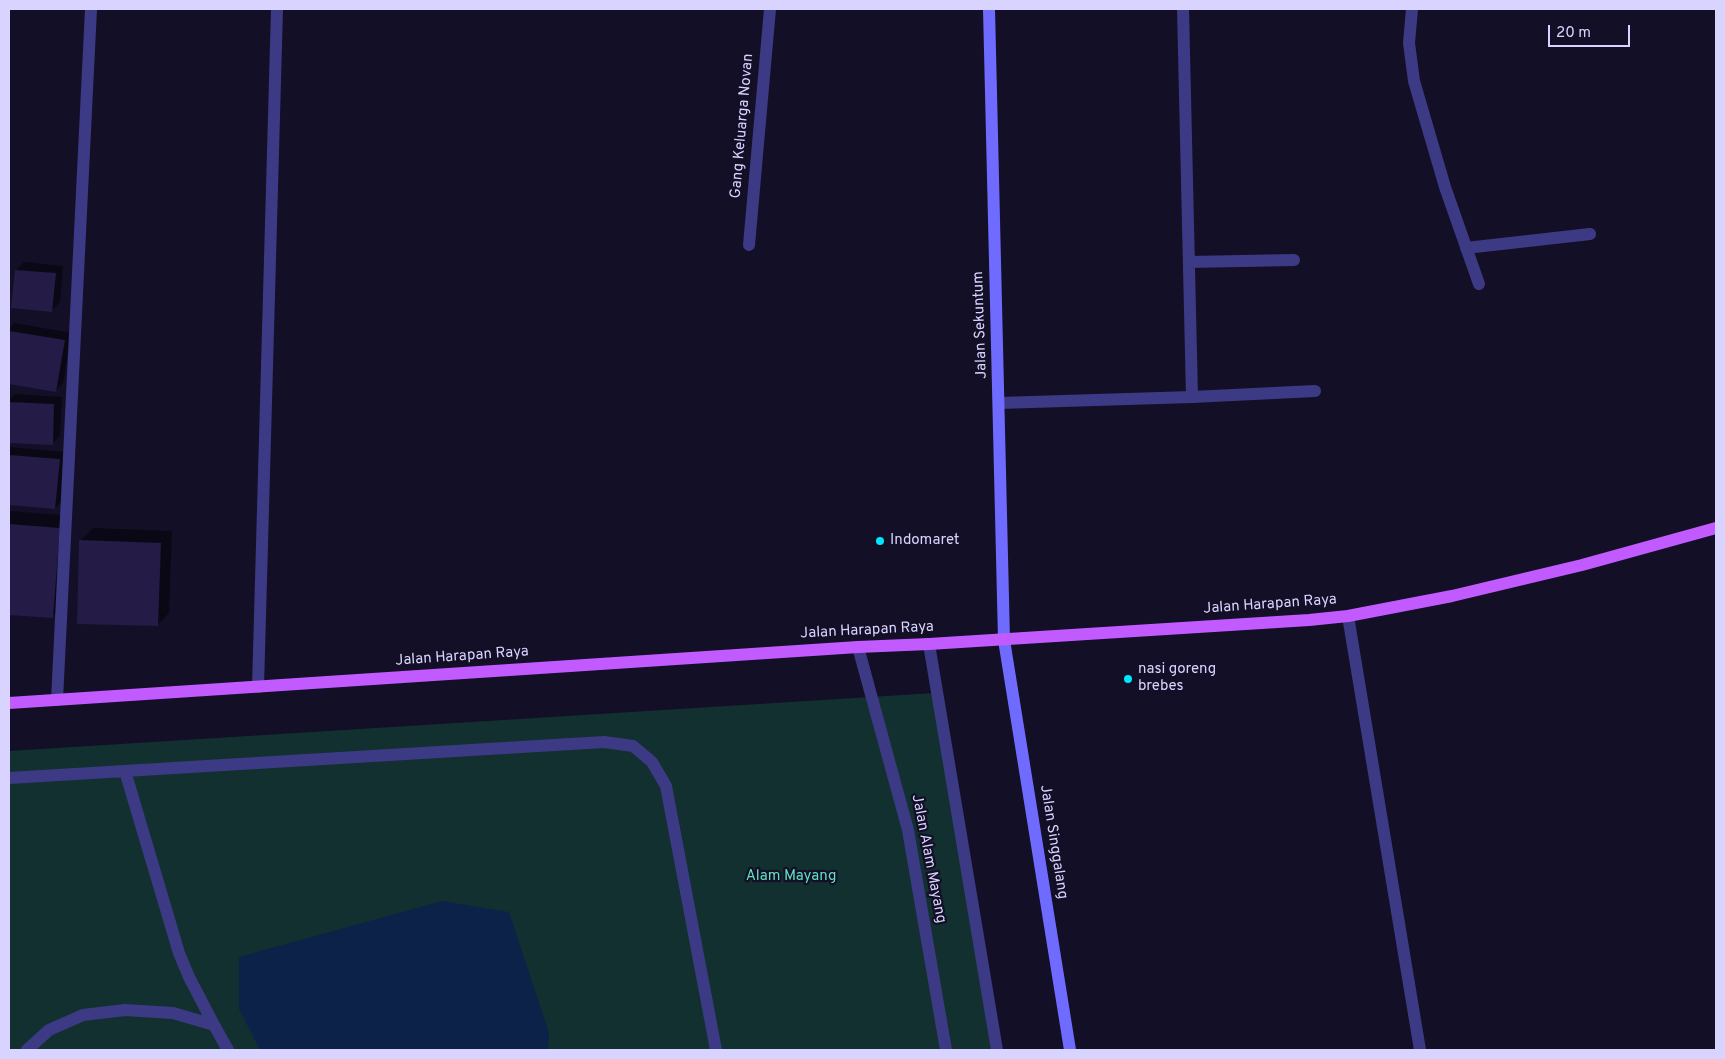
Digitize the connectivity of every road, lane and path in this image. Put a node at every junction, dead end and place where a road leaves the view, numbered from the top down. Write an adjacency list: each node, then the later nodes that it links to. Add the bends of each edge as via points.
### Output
1 (91, 9): 22 (street)
2 (276, 9): 21 (street)
3 (770, 9): 8 (street, Gang Keluarga Novan)
4 (989, 9): 15 (street, Jalan Sekuntum)
5 (1183, 9): 11 (street)
6 (1412, 9): 9 (street, via 1409,42 1414,81)
7 (1590, 234): 9 (street)
8 (749, 245)
9 (1466, 248): 12 (street)
10 (1294, 260): 11 (street)
11 (1189, 262): 14 (street)
12 (1479, 284)
13 (1315, 391): 14 (street)
14 (1192, 396): 15 (street)
15 (1000, 403): 18 (street, Jalan Sekuntum)
16 (1716, 528): 17 (main road, Jalan Harapan Raya, via 1582,565 1452,596)
17 (1348, 616): 18 (main road, Jalan Harapan Raya); 33 (street)
18 (1004, 640): 19 (main road, Jalan Harapan Raya); 32 (street, Jalan Singgalang)
19 (929, 644): 20 (main road, Jalan Harapan Raya); 31 (street)
20 (858, 647): 21 (main road, Jalan Harapan Raya); 30 (street, Jalan Alam Mayang, via 908,830)
21 (258, 687): 22 (main road, Jalan Harapan Raya)
22 (57, 700): 23 (main road, Jalan Harapan Raya)
23 (9, 703)
24 (125, 771): 25 (street); 26 (street, via 179,953); 29 (street, via 604,742 633,746 652,762 666,786)
25 (9, 778)
26 (214, 1025): 27 (street, via 173,1013 125,1010 84,1015 48,1030); 28 (street)
27 (27, 1050)
28 (228, 1050)
29 (716, 1050)
30 (946, 1050)
31 (997, 1050)
32 (1070, 1050)
33 (1420, 1050)

